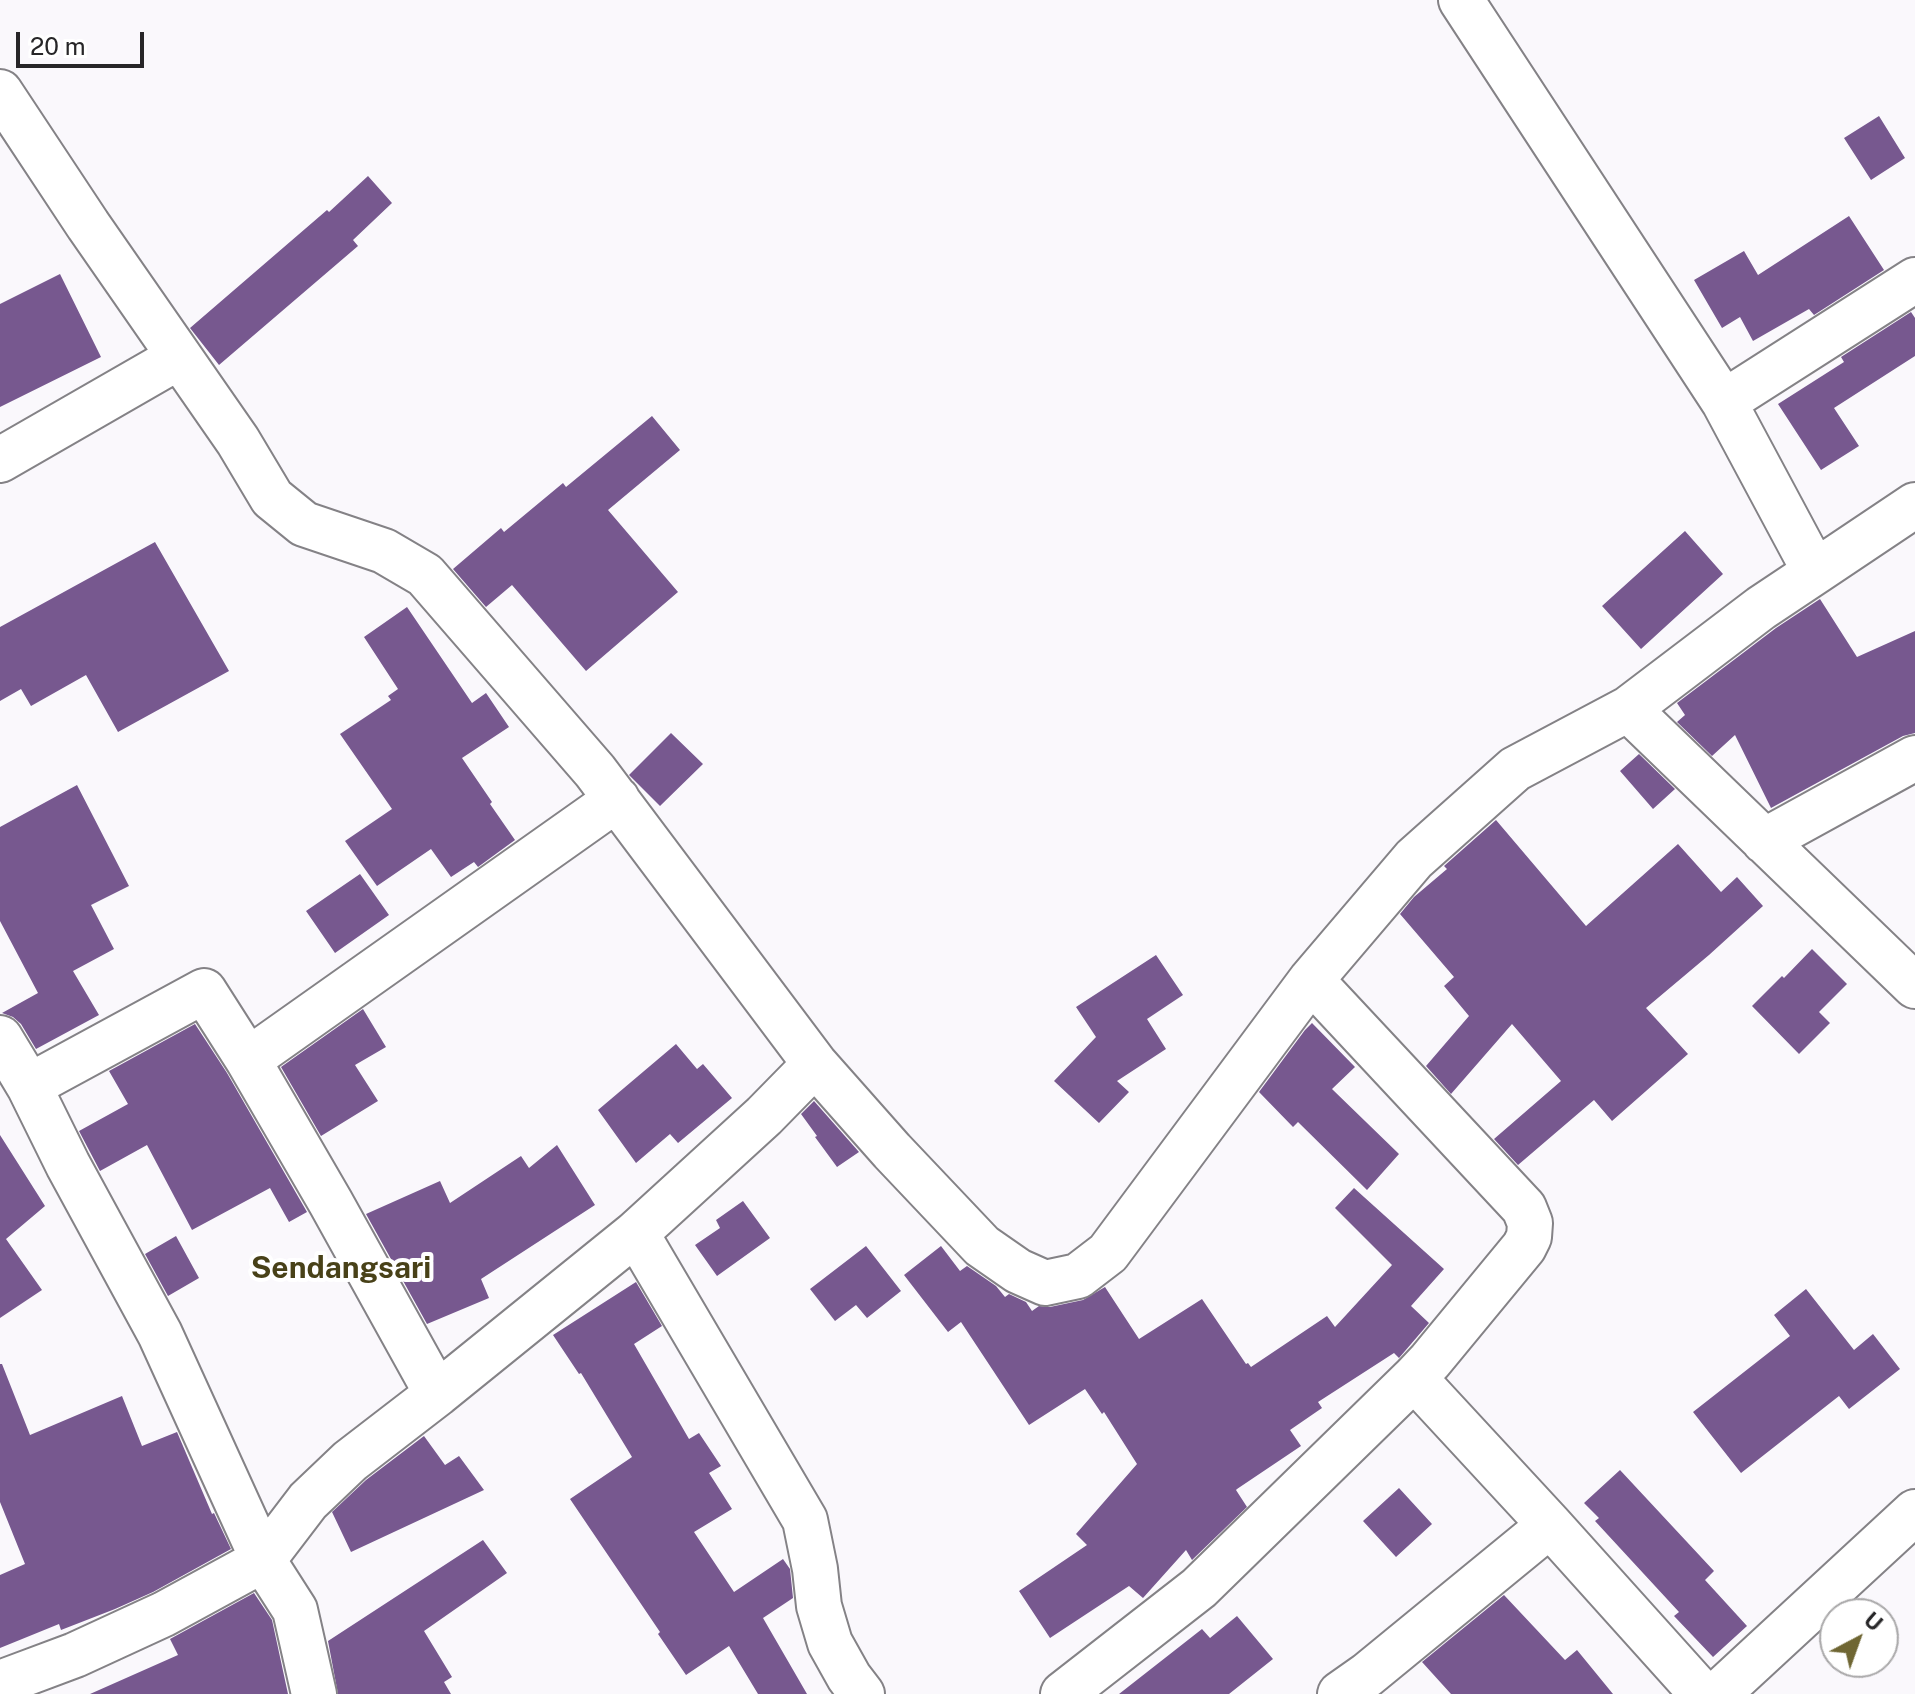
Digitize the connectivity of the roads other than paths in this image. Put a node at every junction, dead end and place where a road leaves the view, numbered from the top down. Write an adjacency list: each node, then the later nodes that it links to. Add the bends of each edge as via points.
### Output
1 (1461, 0): 5 (street)
2 (0, 92): 4 (street)
3 (1915, 280): 5 (street)
4 (179, 357): 6 (street); 11 (street, via 272,498 304,524 384,551 425,575)
5 (1724, 402): 8 (street)
6 (0, 460)
7 (1915, 505): 8 (street)
8 (1815, 572): 9 (street)
9 (1628, 709): 12 (street); 13 (street, via 1515,769 1414,859)
10 (1915, 758): 12 (street)
11 (617, 799): 16 (street); 17 (street)
12 (1764, 841): 14 (street)
13 (1311, 980): 17 (street, via 1108,1253 1078,1276 1045,1283 982,1246); 20 (street, via 1524,1208 1530,1223 1524,1247)
14 (1915, 986)
15 (0, 1038): 18 (street)
16 (248, 1060): 18 (street, via 204,991); 21 (street)
17 (815, 1064): 19 (street)
18 (29, 1086): 24 (street, via 160,1334)
19 (636, 1233): 21 (street); 27 (street, via 805,1520 830,1643)
20 (1414, 1378): 23 (street); 28 (street, via 1199,1588)
21 (437, 1394): 24 (street, via 308,1501)
22 (1915, 1512): 31 (street)
23 (1550, 1525): 29 (street); 30 (street)
24 (263, 1560): 25 (street, via 164,1614); 26 (street, via 295,1610)
25 (0, 1683)
26 (314, 1694)
27 (862, 1694)
28 (1063, 1694)
29 (1340, 1694)
30 (1702, 1694)
31 (1718, 1694)

